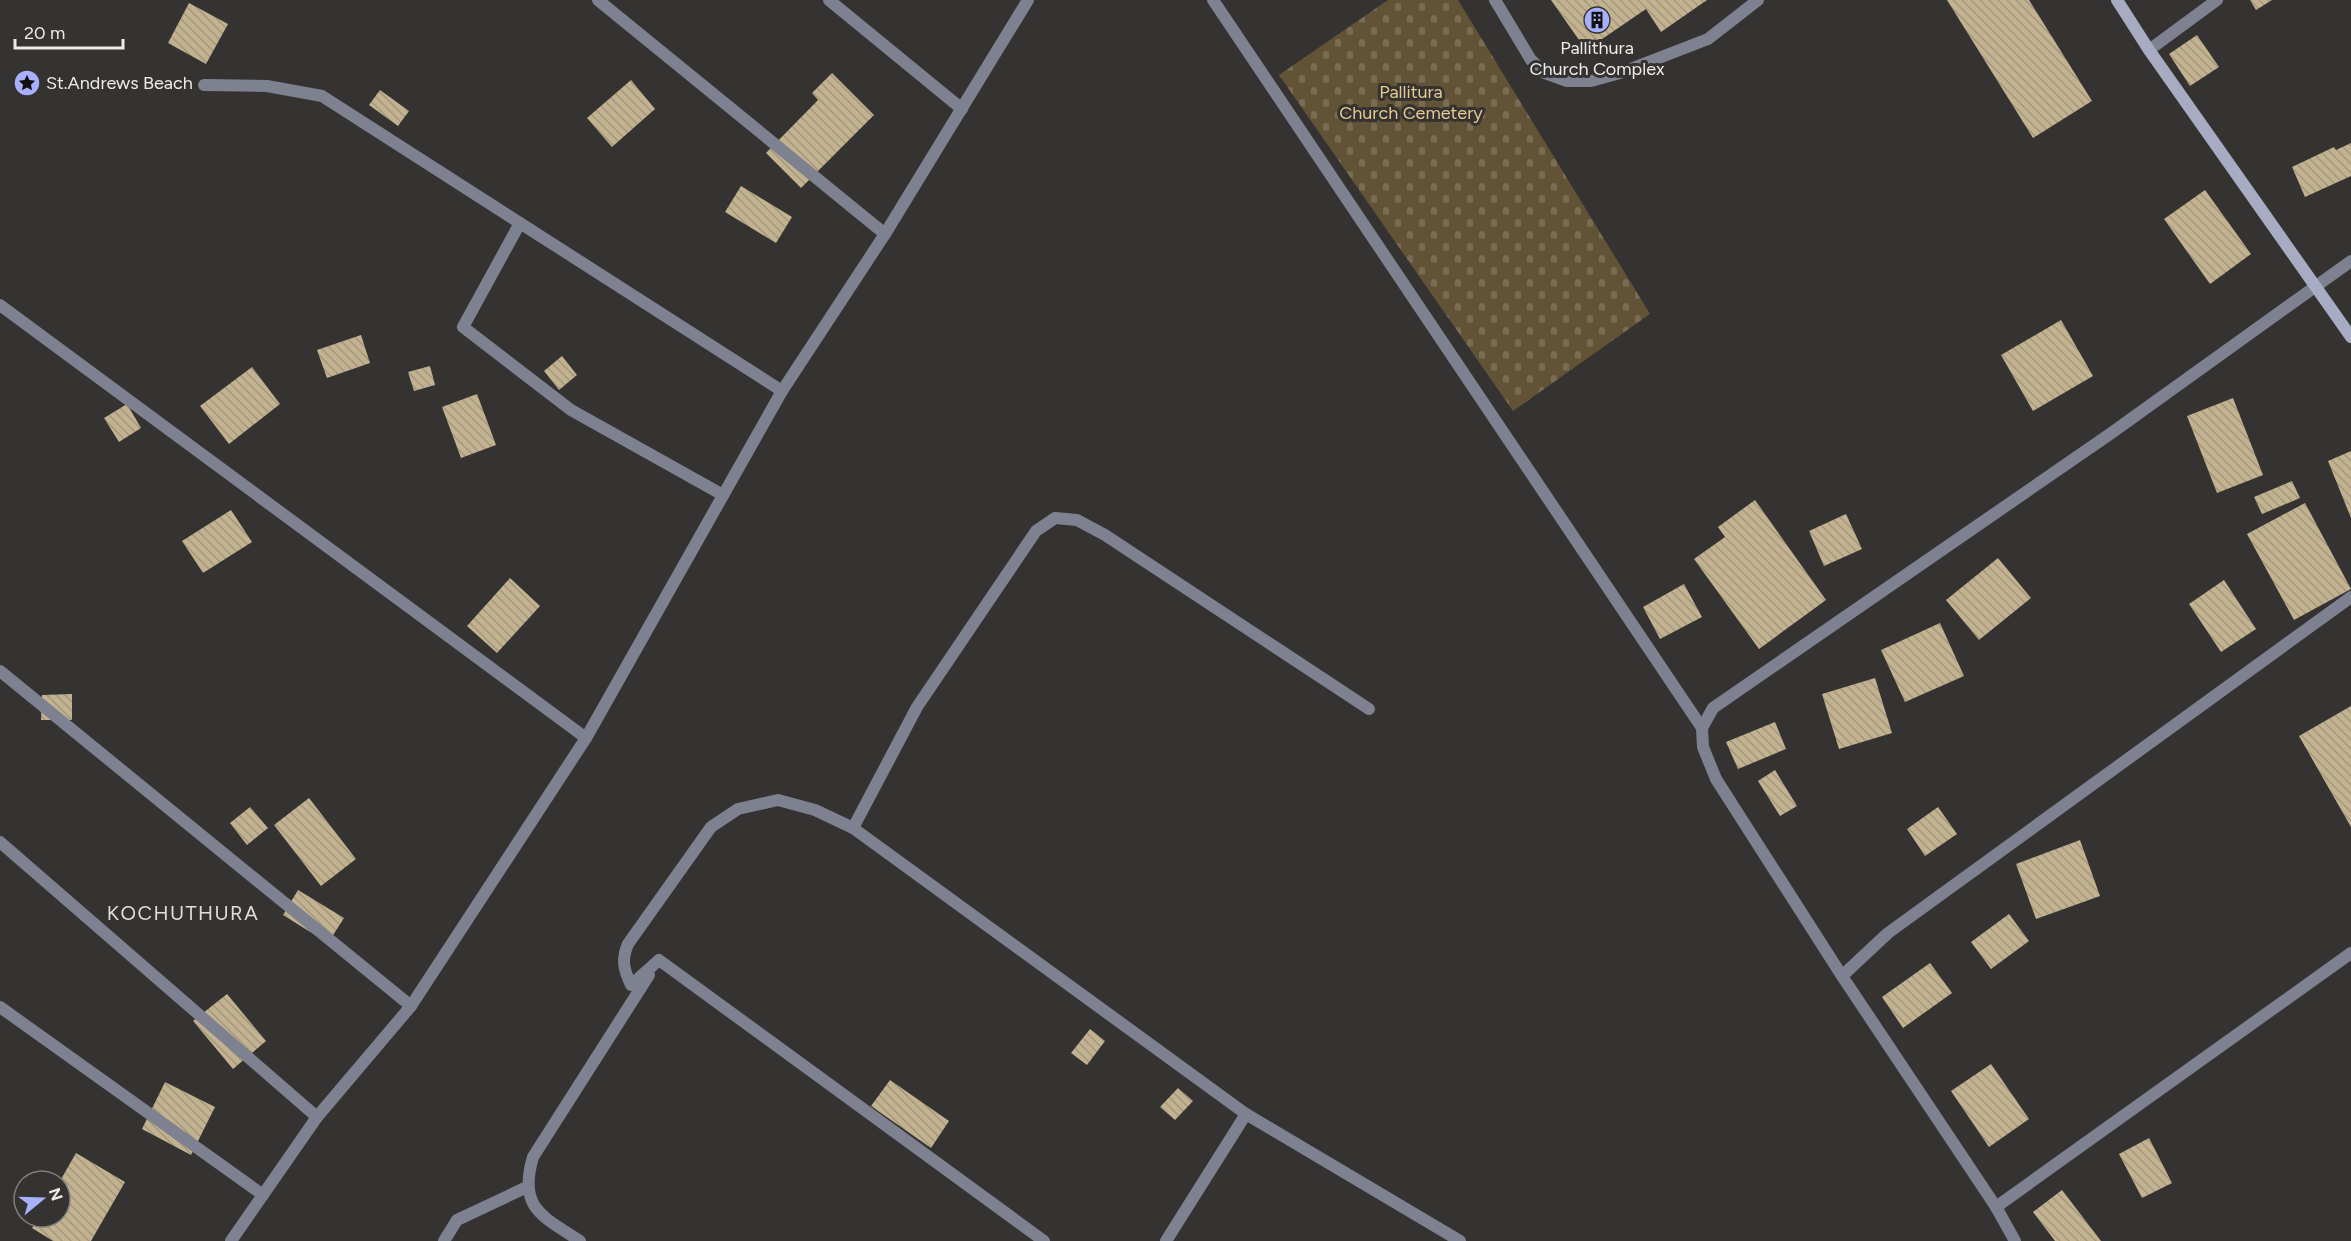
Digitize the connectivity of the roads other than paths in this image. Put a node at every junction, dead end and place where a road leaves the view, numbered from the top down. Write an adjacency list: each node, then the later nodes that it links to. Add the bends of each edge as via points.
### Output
1 (598, 0): 13 (street)
2 (829, 0): 11 (street)
3 (1028, 0): 11 (street)
4 (1213, 0): 23 (street)
5 (1496, 0): 6 (street, via 1532,60 1545,73 1567,81 1591,81 1620,73 1708,39)
6 (1758, 0)
7 (2117, 0): 9 (main road)
8 (2217, 0): 9 (street)
9 (2149, 50): 15 (main road)
10 (204, 85): 12 (street, via 267,86 322,96)
11 (962, 109): 13 (street)
12 (520, 223): 18 (street); 19 (street, via 463,327 571,410)
13 (885, 234): 18 (street)
14 (2351, 261): 15 (street)
15 (2317, 287): 17 (main road); 23 (street, via 1713,708)
16 (0, 305): 24 (street)
17 (2351, 337)
18 (782, 391): 19 (street)
19 (723, 495): 24 (street)
20 (2351, 597): 29 (street, via 1888,933)
21 (0, 671): 30 (street)
22 (1369, 709): 25 (street, via 1105,535 1077,520 1055,518 1036,531 916,707)
23 (1702, 728): 29 (street, via 1703,747 1716,779)
24 (586, 738): 30 (street)
25 (853, 828): 28 (street, via 815,810 778,800 738,809 711,827 628,944 623,956 624,971 631,985); 32 (street)
26 (0, 842): 33 (street)
27 (2351, 952): 36 (street)
28 (659, 960): 34 (street, via 533,1157); 40 (street)
29 (1842, 975): 36 (street)
30 (411, 1006): 33 (street)
31 (0, 1007): 35 (street)
32 (1246, 1114): 41 (street); 42 (street)
33 (316, 1117): 35 (street)
34 (527, 1187): 38 (street, via 457,1220); 39 (street, via 532,1204 543,1217)
35 (262, 1194): 37 (street)
36 (1996, 1207): 43 (street)
37 (231, 1241)
38 (444, 1241)
39 (580, 1241)
40 (1044, 1241)
41 (1166, 1241)
42 (1460, 1241)
43 (2014, 1241)

